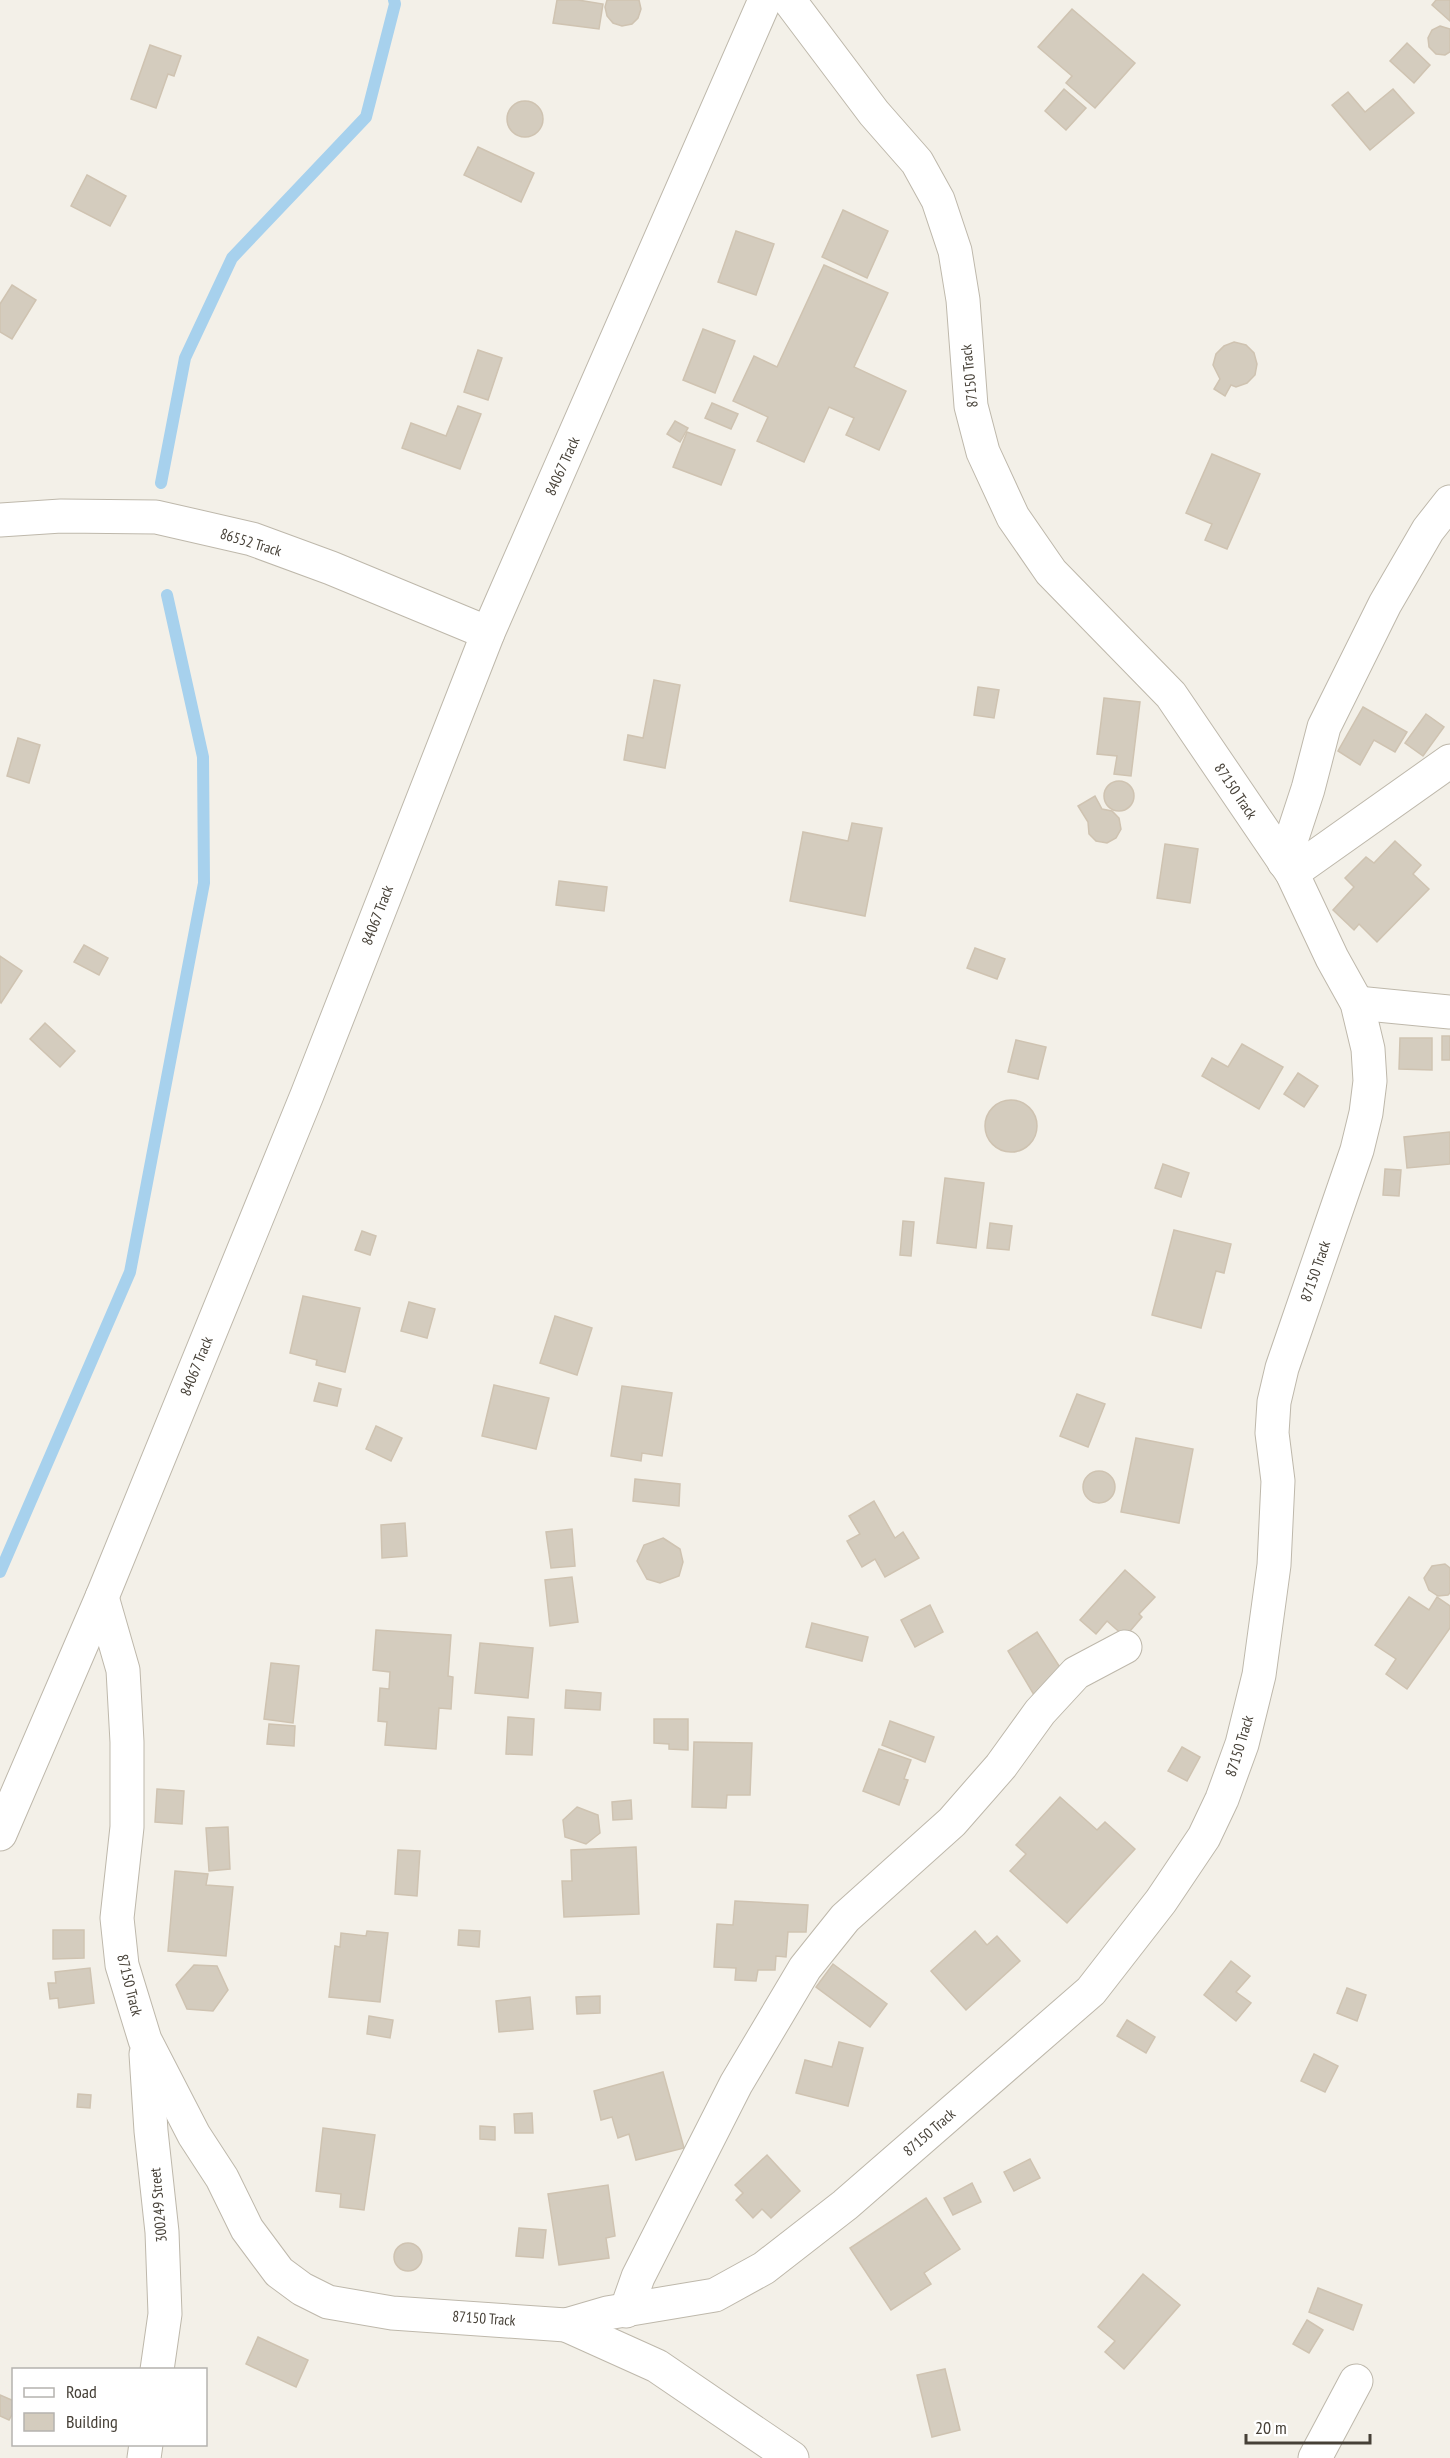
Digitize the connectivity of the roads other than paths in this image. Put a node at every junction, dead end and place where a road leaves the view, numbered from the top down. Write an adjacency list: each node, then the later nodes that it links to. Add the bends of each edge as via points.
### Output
1 (765, 0): 5 (street, 84067 Track)
2 (789, 0): 7 (street, 87150 Track, via 874,113 917,162 938,200 955,250 971,406 983,452 1012,517 1051,572 1171,695)
3 (1450, 502): 7 (street, via 1428,530 1385,604 1324,727)
4 (0, 520): 5 (street, 86552 Track, via 156,517 242,537 331,568)
5 (488, 633): 10 (street, 84067 Track, via 302,1106)
6 (1450, 761): 7 (street)
7 (1288, 868): 8 (street, 87150 Track)
8 (1357, 1003): 9 (street); 14 (street, 87150 Track, via 1368,1049 1366,1113 1358,1150 1282,1368 1272,1433 1278,1481 1274,1565 1259,1675 1242,1744 1204,1837 1161,1901 1091,1991 845,2205 744,2281 715,2295)
9 (1450, 1012)
10 (102, 1596): 12 (street, 84067 Track); 13 (street, 87150 Track, via 123,1670 127,1742 127,1827 117,1918 122,1965)
11 (1125, 1647): 14 (street, via 1076,1673 952,1822 845,1918 805,1968 736,2084 638,2277)
12 (0, 1834)
13 (145, 2040): 15 (street, 87150 Track, via 248,2229 279,2272 302,2289 328,2302 354,2308); 16 (street, 300249 Street, via 162,2232 165,2314)
14 (626, 2311): 15 (street, 87150 Track)
15 (566, 2325): 18 (street, via 657,2366)
16 (157, 2368)
17 (1356, 2381): 19 (street)
18 (792, 2458)
19 (1315, 2458)

